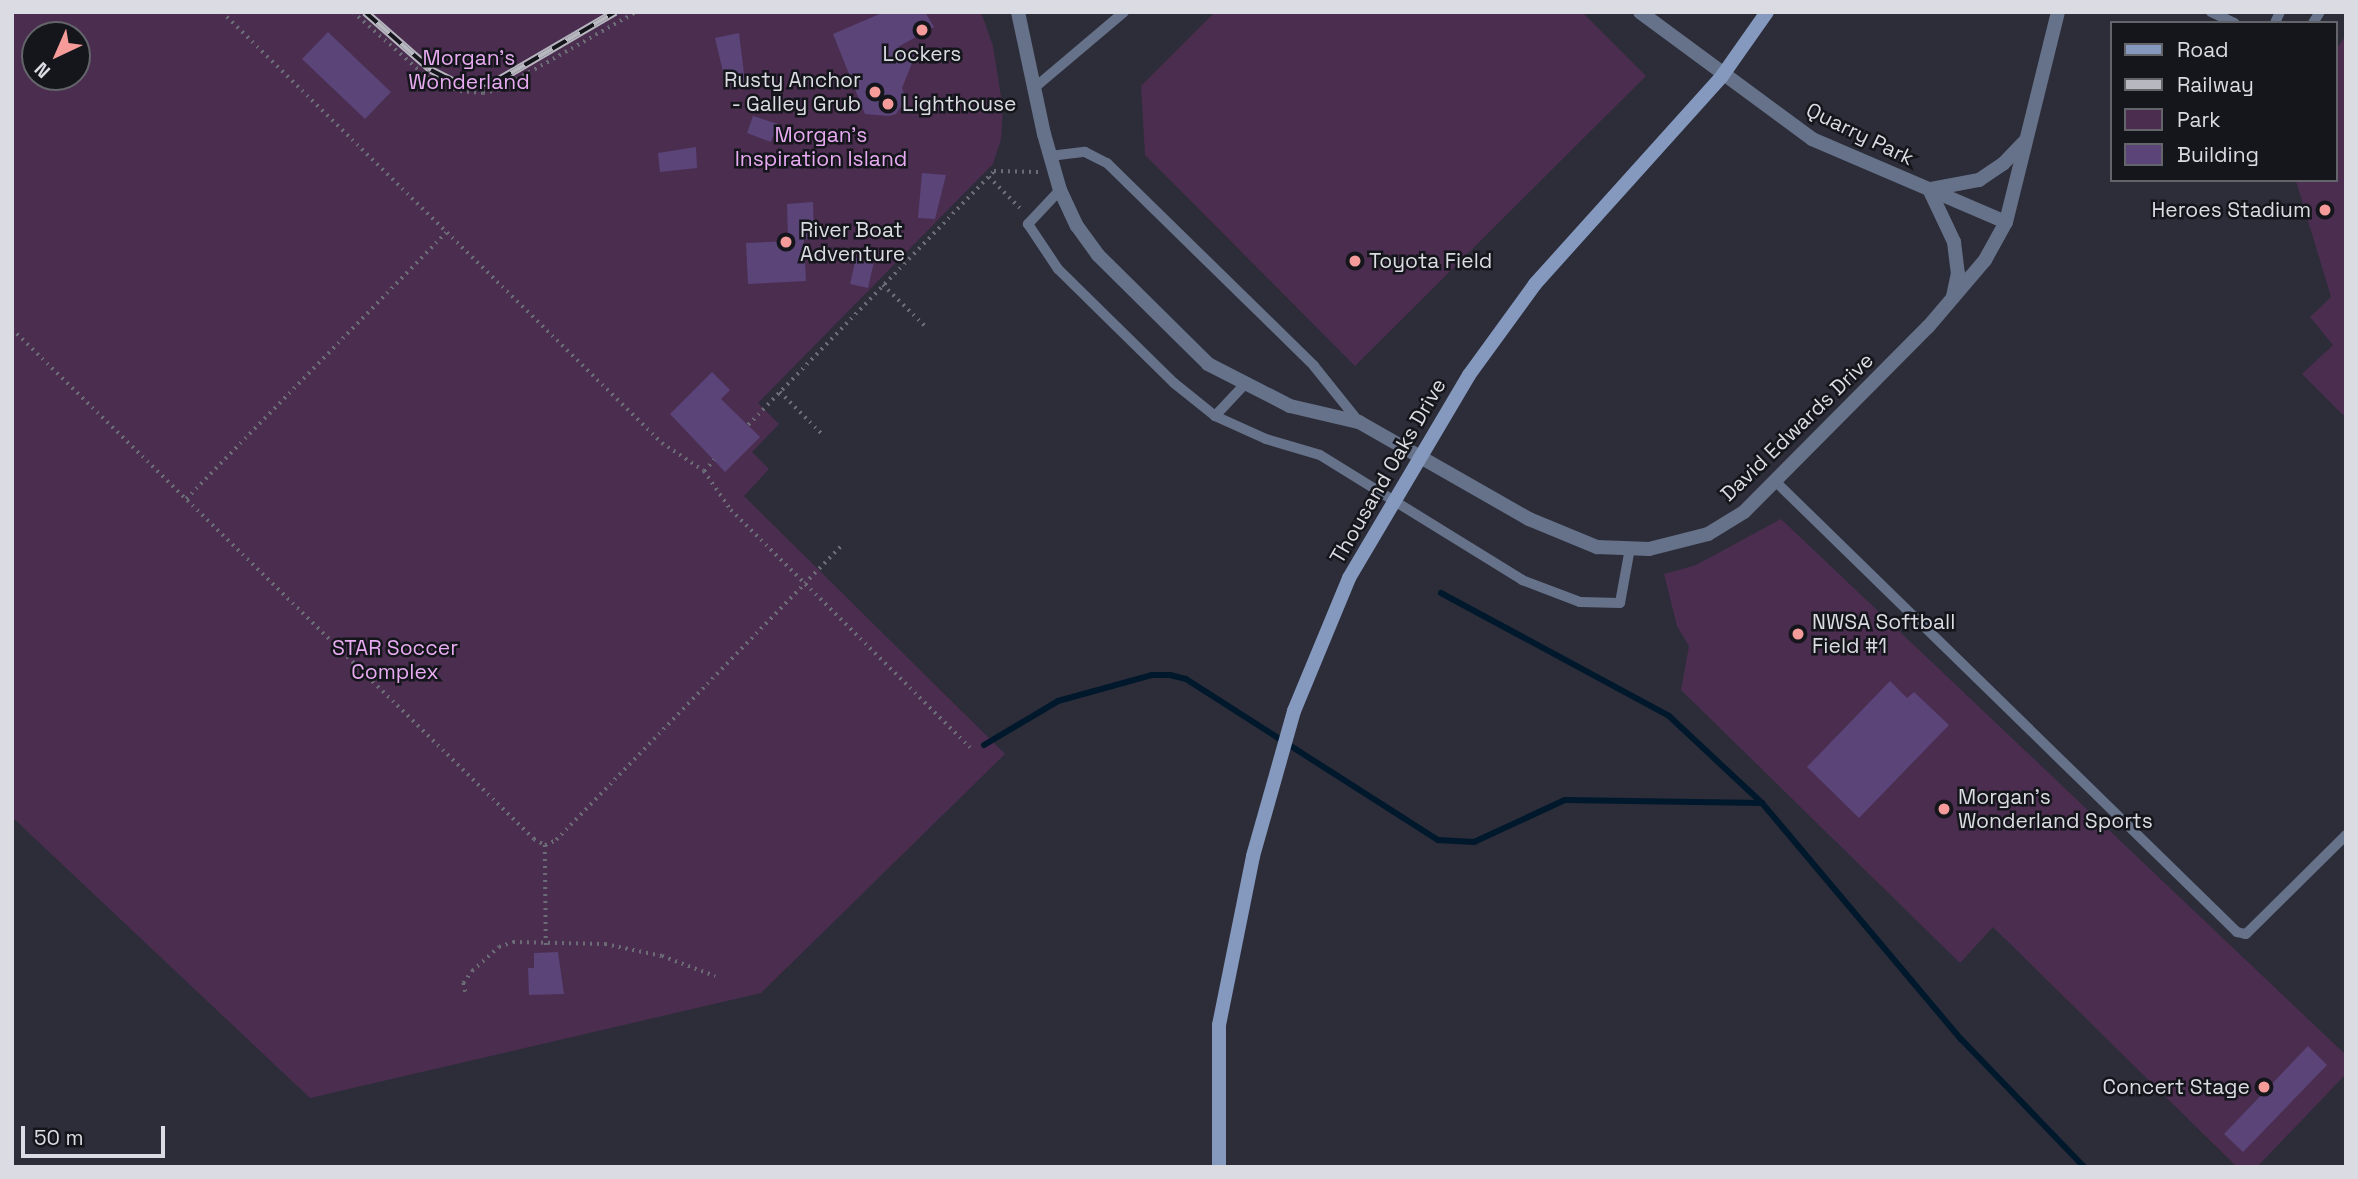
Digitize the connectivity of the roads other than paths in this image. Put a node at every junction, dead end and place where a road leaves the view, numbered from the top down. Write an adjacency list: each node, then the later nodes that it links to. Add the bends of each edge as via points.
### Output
1 (1018, 12): 9 (street, David Edwards Drive)
2 (1124, 12): 9 (lane)
3 (1640, 12): 8 (street, Quarry Park)
4 (1767, 12): 8 (main road, Thousand Oaks Drive)
5 (2058, 12): 10 (street, David Edwards Drive)
6 (2211, 12): 7 (lane)
7 (2231, 21)
8 (1722, 76): 12 (street, Quarry Park, via 1812,139); 22 (main road, Thousand Oaks Drive, bridge, via 1535,284 1469,375 1349,578 1294,711 1253,856 1219,1026)
9 (1033, 89): 11 (street, David Edwards Drive)
10 (2025, 140): 12 (street, via 2003,164 1979,180); 14 (street, David Edwards Drive)
11 (1052, 163): 13 (street, David Edwards Drive); 18 (lane, via 1085,152 1107,163 1314,366)
12 (1929, 189): 14 (street, Quarry Park); 15 (street, via 1954,242 1958,273)
13 (1060, 190): 16 (street, David Edwards Drive, via 1076,226 1098,255 1208,364); 17 (lane, via 1028,224 1058,269 1174,383)
14 (2006, 222): 15 (street, David Edwards Drive, via 1985,260)
15 (1952, 300): 19 (street, David Edwards Drive)
16 (1244, 385): 17 (lane); 18 (street, David Edwards Drive, via 1290,406)
17 (1215, 416): 20 (lane, via 1266,439 1320,455 1522,580 1580,602 1620,603)
18 (1359, 422): 20 (street, David Edwards Drive, via 1529,519 1597,547)
19 (1774, 481): 20 (street, David Edwards Drive, via 1744,512 1708,534 1649,549); 21 (lane, via 2236,932 2246,934)
20 (1630, 548)
21 (2346, 835)
22 (1219, 1167)

